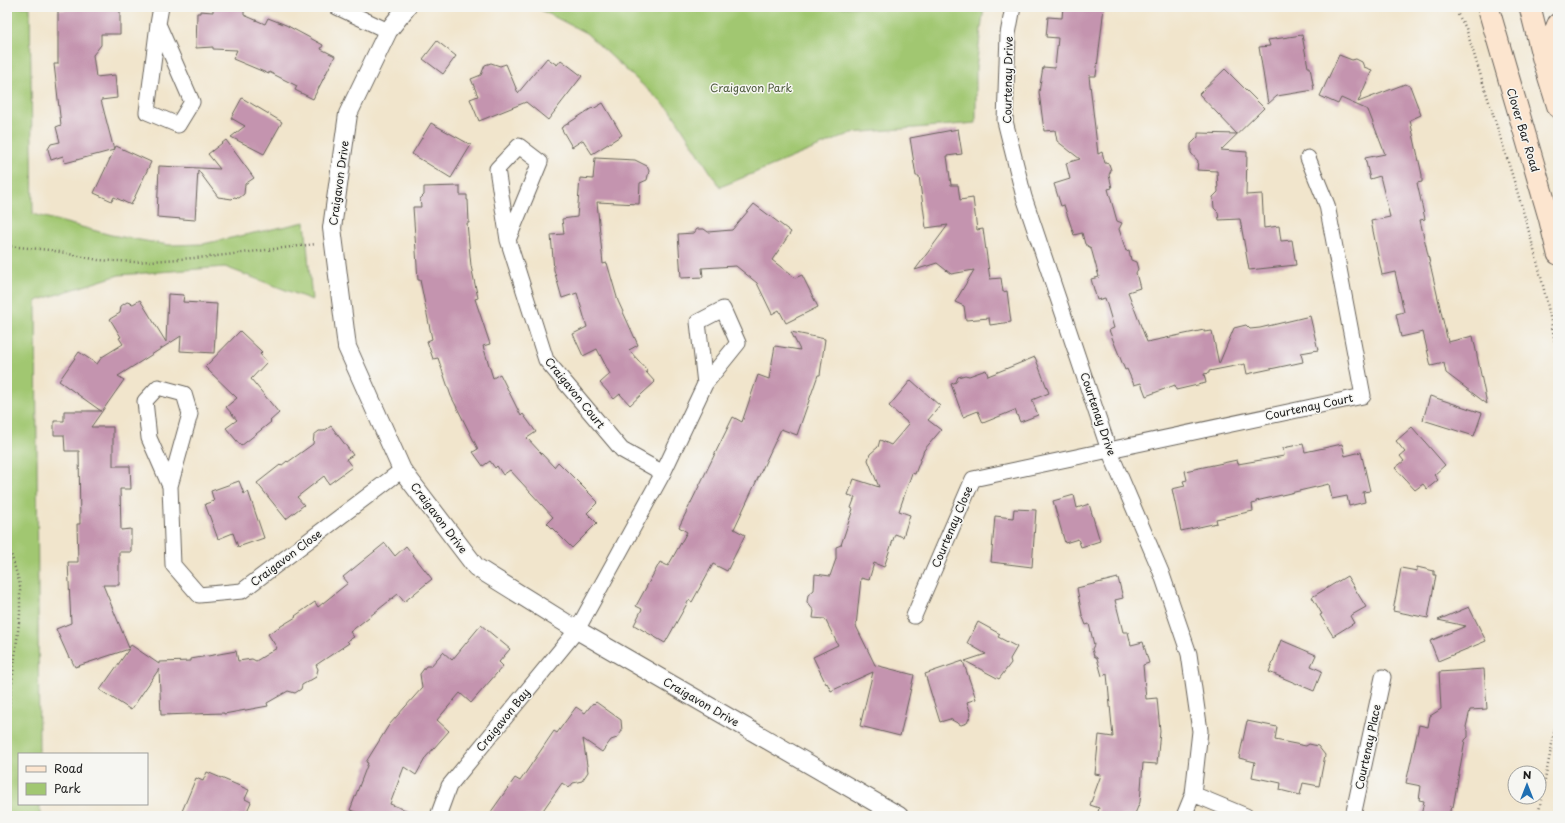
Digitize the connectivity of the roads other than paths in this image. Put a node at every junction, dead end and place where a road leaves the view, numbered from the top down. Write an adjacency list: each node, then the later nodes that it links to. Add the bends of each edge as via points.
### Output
1 (162, 7): 7 (street)
2 (337, 7): 9 (street)
3 (407, 7): 9 (street, Craigavon Drive)
4 (1013, 7): 16 (street, Courtenay Drive, via 1008,34 1005,121 1024,197)
5 (1488, 7): 14 (main road, Clover Bar Road)
6 (1530, 7): 10 (main road)
7 (158, 24): 7 (street, via 147,112 178,125 192,102)
8 (1558, 24): 10 (main road)
9 (388, 31): 17 (street, Craigavon Drive, via 348,114 332,228 347,347)
10 (1543, 60): 11 (main road)
11 (1558, 107)
12 (1308, 158): 16 (street, Courtenay Court, via 1327,205 1363,396)
13 (508, 240): 13 (street, Craigavon Court, via 540,162 519,146 497,169); 18 (street, Craigavon Court, via 546,360 622,450)
14 (1558, 254)
15 (705, 384): 18 (street)
16 (1109, 450): 20 (street, Courtenay Close, via 973,479); 23 (street, Courtenay Drive, via 1161,572 1189,654 1200,731)
17 (402, 470): 19 (street, Craigavon Close, via 242,591 199,595 173,565); 21 (street, Craigavon Drive, via 476,566)
18 (664, 473): 21 (street)
19 (170, 486): 19 (street, Craigavon Close, via 190,414 184,394 158,387 145,401 149,438)
20 (914, 616)
21 (577, 630): 24 (street, Craigavon Drive); 25 (street, Craigavon Bay, via 449,786)
22 (1383, 677): 28 (street, Courtenay Place)
23 (1193, 794): 26 (street, Courtenay Drive); 27 (street)
24 (893, 814)
25 (438, 816)
26 (1184, 816)
27 (1246, 816)
28 (1353, 816)

